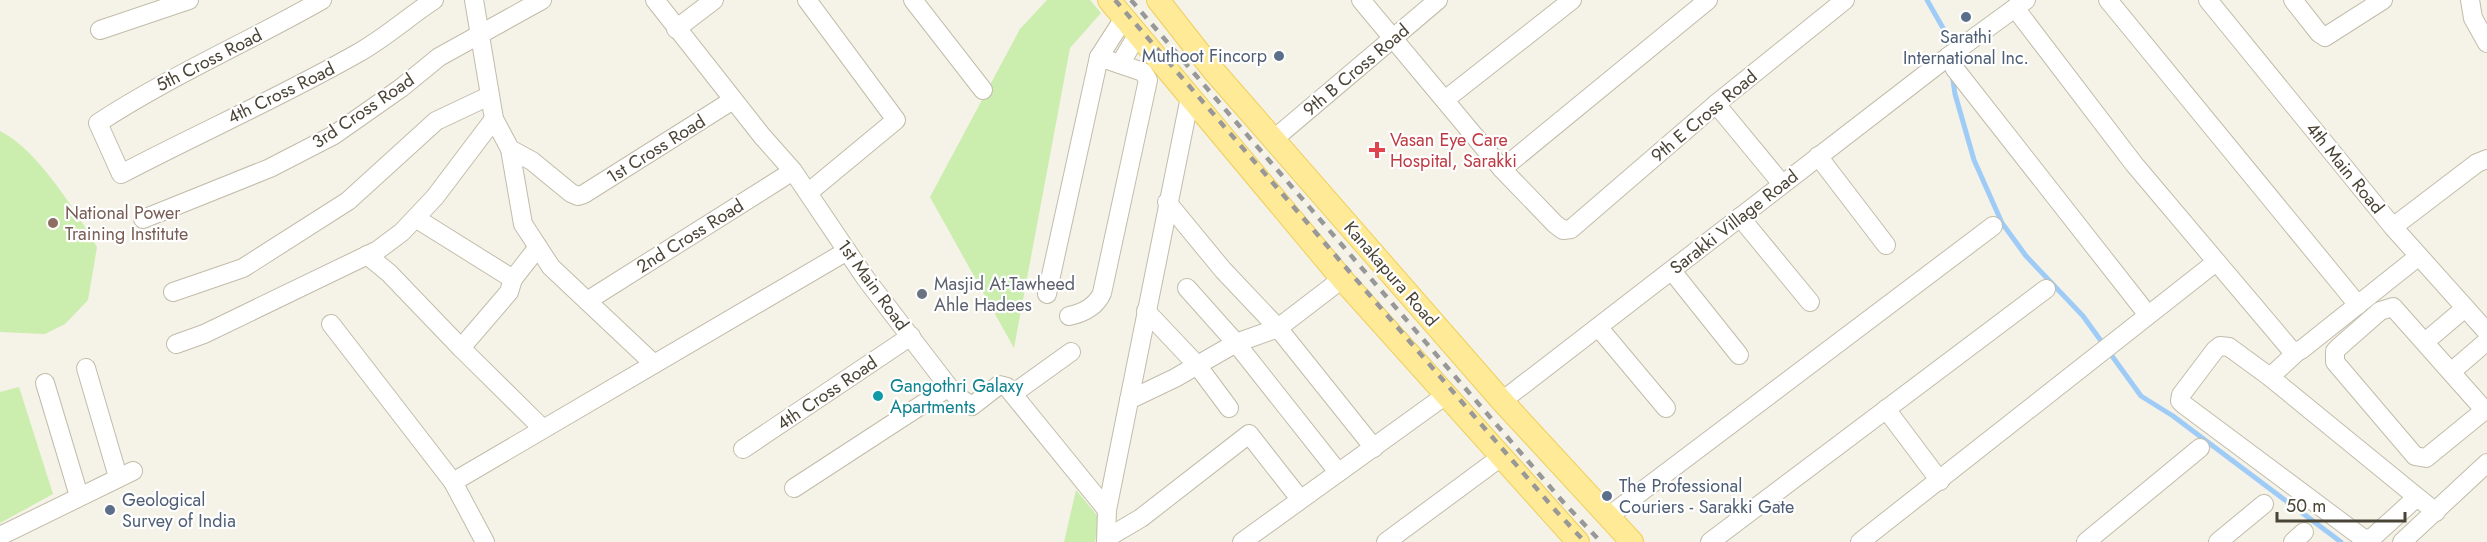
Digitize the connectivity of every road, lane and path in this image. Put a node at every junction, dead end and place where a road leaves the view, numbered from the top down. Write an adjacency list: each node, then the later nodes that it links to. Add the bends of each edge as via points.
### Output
1 (189, 0): 25 (street)
2 (322, 0): 45 (street, 5th Cross Road, via 162,83 98,123)
3 (434, 0): 45 (street, 4th Cross Road, via 362,51)
4 (474, 0): 26 (street)
5 (542, 0): 26 (street, 3rd Cross Road)
6 (654, 0): 24 (street, 1st Main Road)
7 (714, 0): 24 (street)
8 (807, 0): 47 (street, via 896,120)
9 (913, 0): 32 (street)
10 (1109, 0): 23 (main road)
11 (1158, 0): 39 (main road, Kanakapura Road)
12 (1361, 0): 27 (street)
13 (1438, 0): 27 (street, 9th B Cross Road)
14 (1572, 0): 35 (street)
15 (1708, 0): 43 (street)
16 (1845, 0): 37 (street, 9th E Cross Road)
17 (2108, 0): 69 (street)
18 (2208, 0): 53 (street, 4th Main Road)
19 (2293, 0): 20 (street, via 2325,37)
20 (2383, 0)
21 (2470, 0): 28 (street, via 2473,18)
22 (2021, 4): 29 (street, Sarakki Village Road); 59 (street, via 2134,164)
23 (1131, 26): 30 (street); 31 (street); 34 (main road)
24 (676, 29): 36 (street, 1st Main Road)
25 (100, 30)
26 (479, 36): 33 (street); 50 (street, 3rd Cross Road, via 438,57 334,135 270,168)
27 (1394, 38): 35 (street); 39 (street, 9th B Cross Road)
28 (2487, 43)
29 (1949, 56): 41 (street, Sarakki Village Road); 72 (street, via 1955,69)
30 (1099, 57): 31 (street); 66 (street)
31 (1120, 64): 73 (street, via 1143,72 1148,80 1102,293 1091,308)
32 (983, 90)
33 (489, 96): 38 (street); 65 (street, via 436,122 348,201 243,268)
34 (1190, 97): 48 (street); 62 (main road)
35 (1446, 99): 43 (street)
36 (733, 100): 40 (street, 1st Cross Road, via 578,196); 44 (street, 1st Main Road)
37 (1716, 104): 43 (street, 9th E Cross Road, via 1571,229 1563,230 1555,224); 46 (street)
38 (494, 119): 40 (street); 51 (street)
39 (1274, 139): 97 (main road, Kanakapura Road)
40 (510, 149): 55 (street, via 523,224)
41 (1818, 156): 46 (street, Sarakki Village Road); 54 (street)
42 (2487, 159): 53 (street)
43 (1502, 168)
44 (793, 171): 47 (street, 1st Main Road); 67 (street, 2nd Cross Road)
45 (121, 174)
46 (1782, 184): 49 (street, Sarakki Village Road)
47 (809, 192): 56 (street, 1st Main Road)
48 (1167, 202): 71 (street); 75 (street)
49 (1740, 217): 60 (street, Sarakki Village Road); 68 (street)
50 (143, 219)
51 (417, 219): 57 (street); 61 (street)
52 (1993, 226): 117 (street)
53 (2393, 226): 58 (street, 4th Main Road)
54 (1886, 245)
55 (538, 247): 61 (street); 67 (street, via 551,267)
56 (847, 251): 78 (street, 1st Main Road); 87 (street)
57 (367, 255): 82 (street); 83 (street)
58 (2419, 256): 69 (street); 70 (street, 4th Main Road)
59 (2216, 262): 72 (street); 85 (street, via 2292,351)
60 (1672, 271): 76 (street, Sarakki Village Road); 86 (street)
61 (513, 279): 83 (street, via 509,292)
62 (1342, 279): 75 (street); 95 (main road)
63 (1187, 288): 81 (street)
64 (2046, 289): 100 (street)
65 (173, 292)
66 (1047, 294)
67 (587, 301): 87 (street)
68 (1810, 302)
69 (2358, 304): 85 (street)
70 (2465, 308): 77 (street, 4th Main Road); 80 (street)
71 (1146, 311): 88 (street); 96 (street)
72 (2148, 315): 108 (street)
73 (1069, 316)
74 (331, 324): 109 (street)
75 (1278, 328): 81 (street); 102 (street)
76 (1599, 328): 97 (street, Sarakki Village Road); 99 (street)
77 (2487, 332)
78 (911, 336): 93 (street, 1st Main Road); 104 (street, 4th Cross Road)
79 (2487, 341): 90 (street)
80 (2425, 342): 90 (street); 90 (street, via 2398,311 2386,308 2339,347 2334,357 2420,459 2430,456 2480,414 2480,405)
81 (1236, 343): 88 (street); 107 (street)
82 (176, 344)
83 (461, 348): 101 (street)
84 (1071, 352): 94 (street)
85 (2297, 352): 91 (street)
86 (1739, 355)
87 (654, 364): 101 (street)
88 (1197, 365): 96 (street); 98 (street)
89 (86, 368): 111 (street, via 125,474)
90 (2451, 372)
91 (2270, 377): 112 (street); 118 (street, via 2229,348 2220,346 2180,401 2364,539 2372,538)
92 (45, 383): 111 (street)
93 (949, 387): 94 (street, 1st Main Road, via 972,406 999,385); 110 (street)
94 (1014, 393): 115 (street)
95 (1446, 395): 102 (street); 105 (main road)
96 (1129, 400): 115 (street)
97 (1502, 401): 117 (main road, Kanakapura Road)
98 (1229, 408)
99 (1666, 408)
100 (1886, 409): 108 (street); 127 (street)
101 (543, 429): 109 (street)
102 (1374, 448): 107 (street)
103 (2200, 448): 129 (street)
104 (743, 449)
105 (1501, 457): 124 (street); 125 (main road)
106 (2487, 463): 116 (street)
107 (1338, 472): 113 (street)
108 (1940, 481): 128 (street)
109 (453, 482): 122 (street)
110 (794, 488)
111 (79, 496): 119 (street)
112 (2417, 497): 116 (street); 118 (street)
113 (1300, 499): 121 (street, via 1249,434); 123 (street)
114 (2264, 504): 130 (street)
115 (1107, 510): 121 (street)
116 (2436, 512): 120 (street)
117 (1609, 516): 126 (main road, Kanakapura Road)
118 (2396, 516): 120 (street)
119 (0, 536)
120 (2409, 537)
121 (1107, 540)
122 (485, 542)
123 (1242, 542)
124 (1386, 542)
125 (1578, 542)
126 (1632, 542)
127 (1710, 542)
128 (1860, 542)
129 (2086, 542)
130 (2218, 542)

